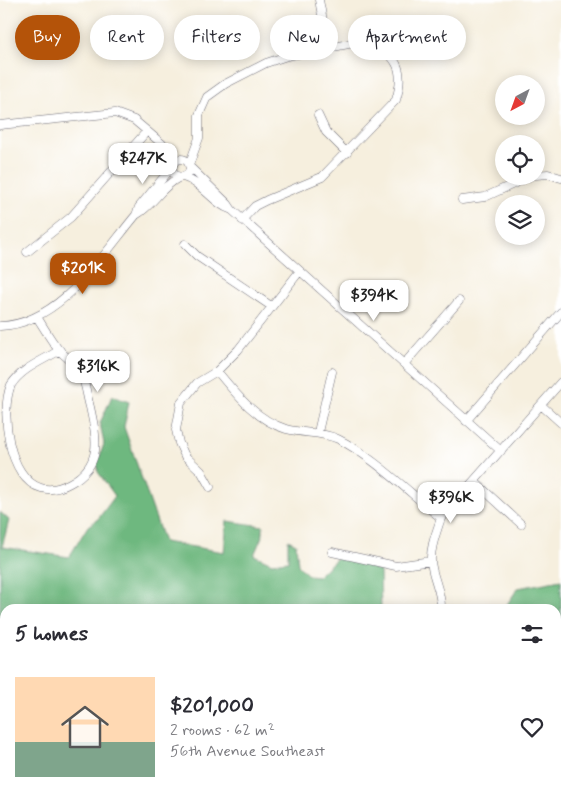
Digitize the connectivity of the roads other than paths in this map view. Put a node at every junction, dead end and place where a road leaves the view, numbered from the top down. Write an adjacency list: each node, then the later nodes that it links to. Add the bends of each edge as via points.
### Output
1 (319, 0): 2 (street)
2 (322, 15)
3 (338, 45): 10 (street, via 369,40 384,48 401,72 396,100)
4 (277, 60): 9 (street, via 225,84 207,97 199,115 199,138)
5 (318, 116): 10 (street, via 328,135)
6 (0, 125): 7 (street, via 115,114 134,120)
7 (147, 131): 8 (street); 23 (street, via 71,216)
8 (166, 148): 11 (street); 12 (street)
9 (193, 150): 11 (street); 13 (street)
10 (346, 153): 21 (street, via 322,177 261,203)
11 (181, 160): 12 (street); 13 (street)
12 (173, 166): 15 (street, via 173,172); 20 (street, via 139,206)
13 (189, 166): 15 (street, via 188,174); 19 (street)
14 (545, 174): 16 (street)
15 (182, 177): 19 (street, via 195,182 225,208); 20 (street, via 161,189)
16 (561, 178)
17 (511, 185): 18 (street, via 485,197)
18 (462, 200)
19 (232, 210): 21 (street)
20 (136, 215): 28 (street, via 65,298)
21 (242, 220): 24 (street)
22 (185, 244): 26 (street, via 197,256)
23 (27, 252)
24 (300, 272): 26 (street); 31 (street)
25 (459, 301): 31 (street)
26 (271, 306): 32 (street, via 238,350)
27 (561, 312): 36 (street)
28 (38, 317): 29 (street); 30 (street)
29 (0, 326)
30 (60, 350): 38 (street, via 23,371 10,387); 38 (street, via 81,373 96,446 92,464 81,477 52,490 40,488 18,472)
31 (404, 364): 36 (street)
32 (217, 371): 39 (street, via 248,407 266,420 285,428); 42 (street, via 189,391 177,415 176,430 185,456 201,471)
33 (332, 372): 39 (street)
34 (561, 382): 35 (street)
35 (541, 405): 37 (street); 40 (street)
36 (466, 421): 40 (street)
37 (561, 423)
38 (2, 432)
39 (318, 432): 43 (street, via 358,451)
40 (501, 451): 41 (street)
41 (475, 482): 43 (street); 44 (street)
42 (210, 487)
43 (441, 518): 46 (street)
44 (521, 524)
45 (332, 552): 46 (street, via 396,566)
46 (431, 561): 47 (street)
47 (441, 604)

